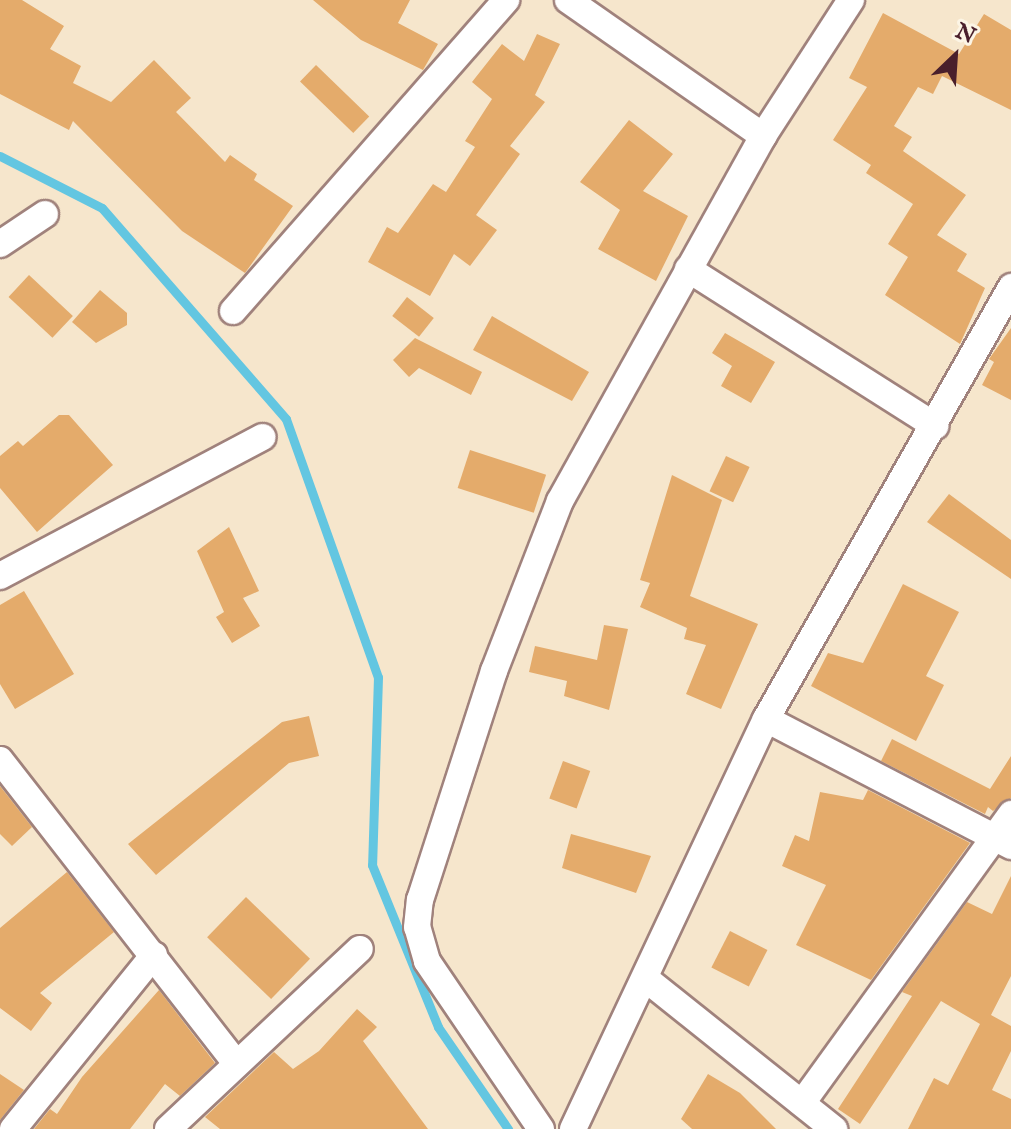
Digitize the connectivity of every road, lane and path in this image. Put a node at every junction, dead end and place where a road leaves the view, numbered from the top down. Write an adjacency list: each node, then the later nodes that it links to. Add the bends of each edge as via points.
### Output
1 (506, 0): 9 (street)
2 (568, 0): 4 (street)
3 (851, 0): 4 (street)
4 (763, 136): 7 (street)
5 (45, 214): 6 (street)
6 (0, 244)
7 (688, 269): 10 (street); 24 (street, via 560,501 494,671 420,900 417,927 427,961)
8 (1011, 287): 10 (street)
9 (233, 311)
10 (935, 426): 13 (street)
11 (262, 437): 12 (street)
12 (0, 576)
13 (766, 719): 16 (street); 19 (street)
14 (0, 760): 18 (street)
15 (1011, 814): 16 (street)
16 (1003, 842): 21 (street)
17 (360, 949): 20 (street)
18 (154, 955): 20 (street); 22 (street)
19 (646, 979): 21 (street); 25 (street)
20 (235, 1062): 23 (street)
21 (802, 1103): 26 (street)
22 (13, 1129)
23 (168, 1129)
24 (541, 1129)
25 (573, 1129)
26 (834, 1129)

